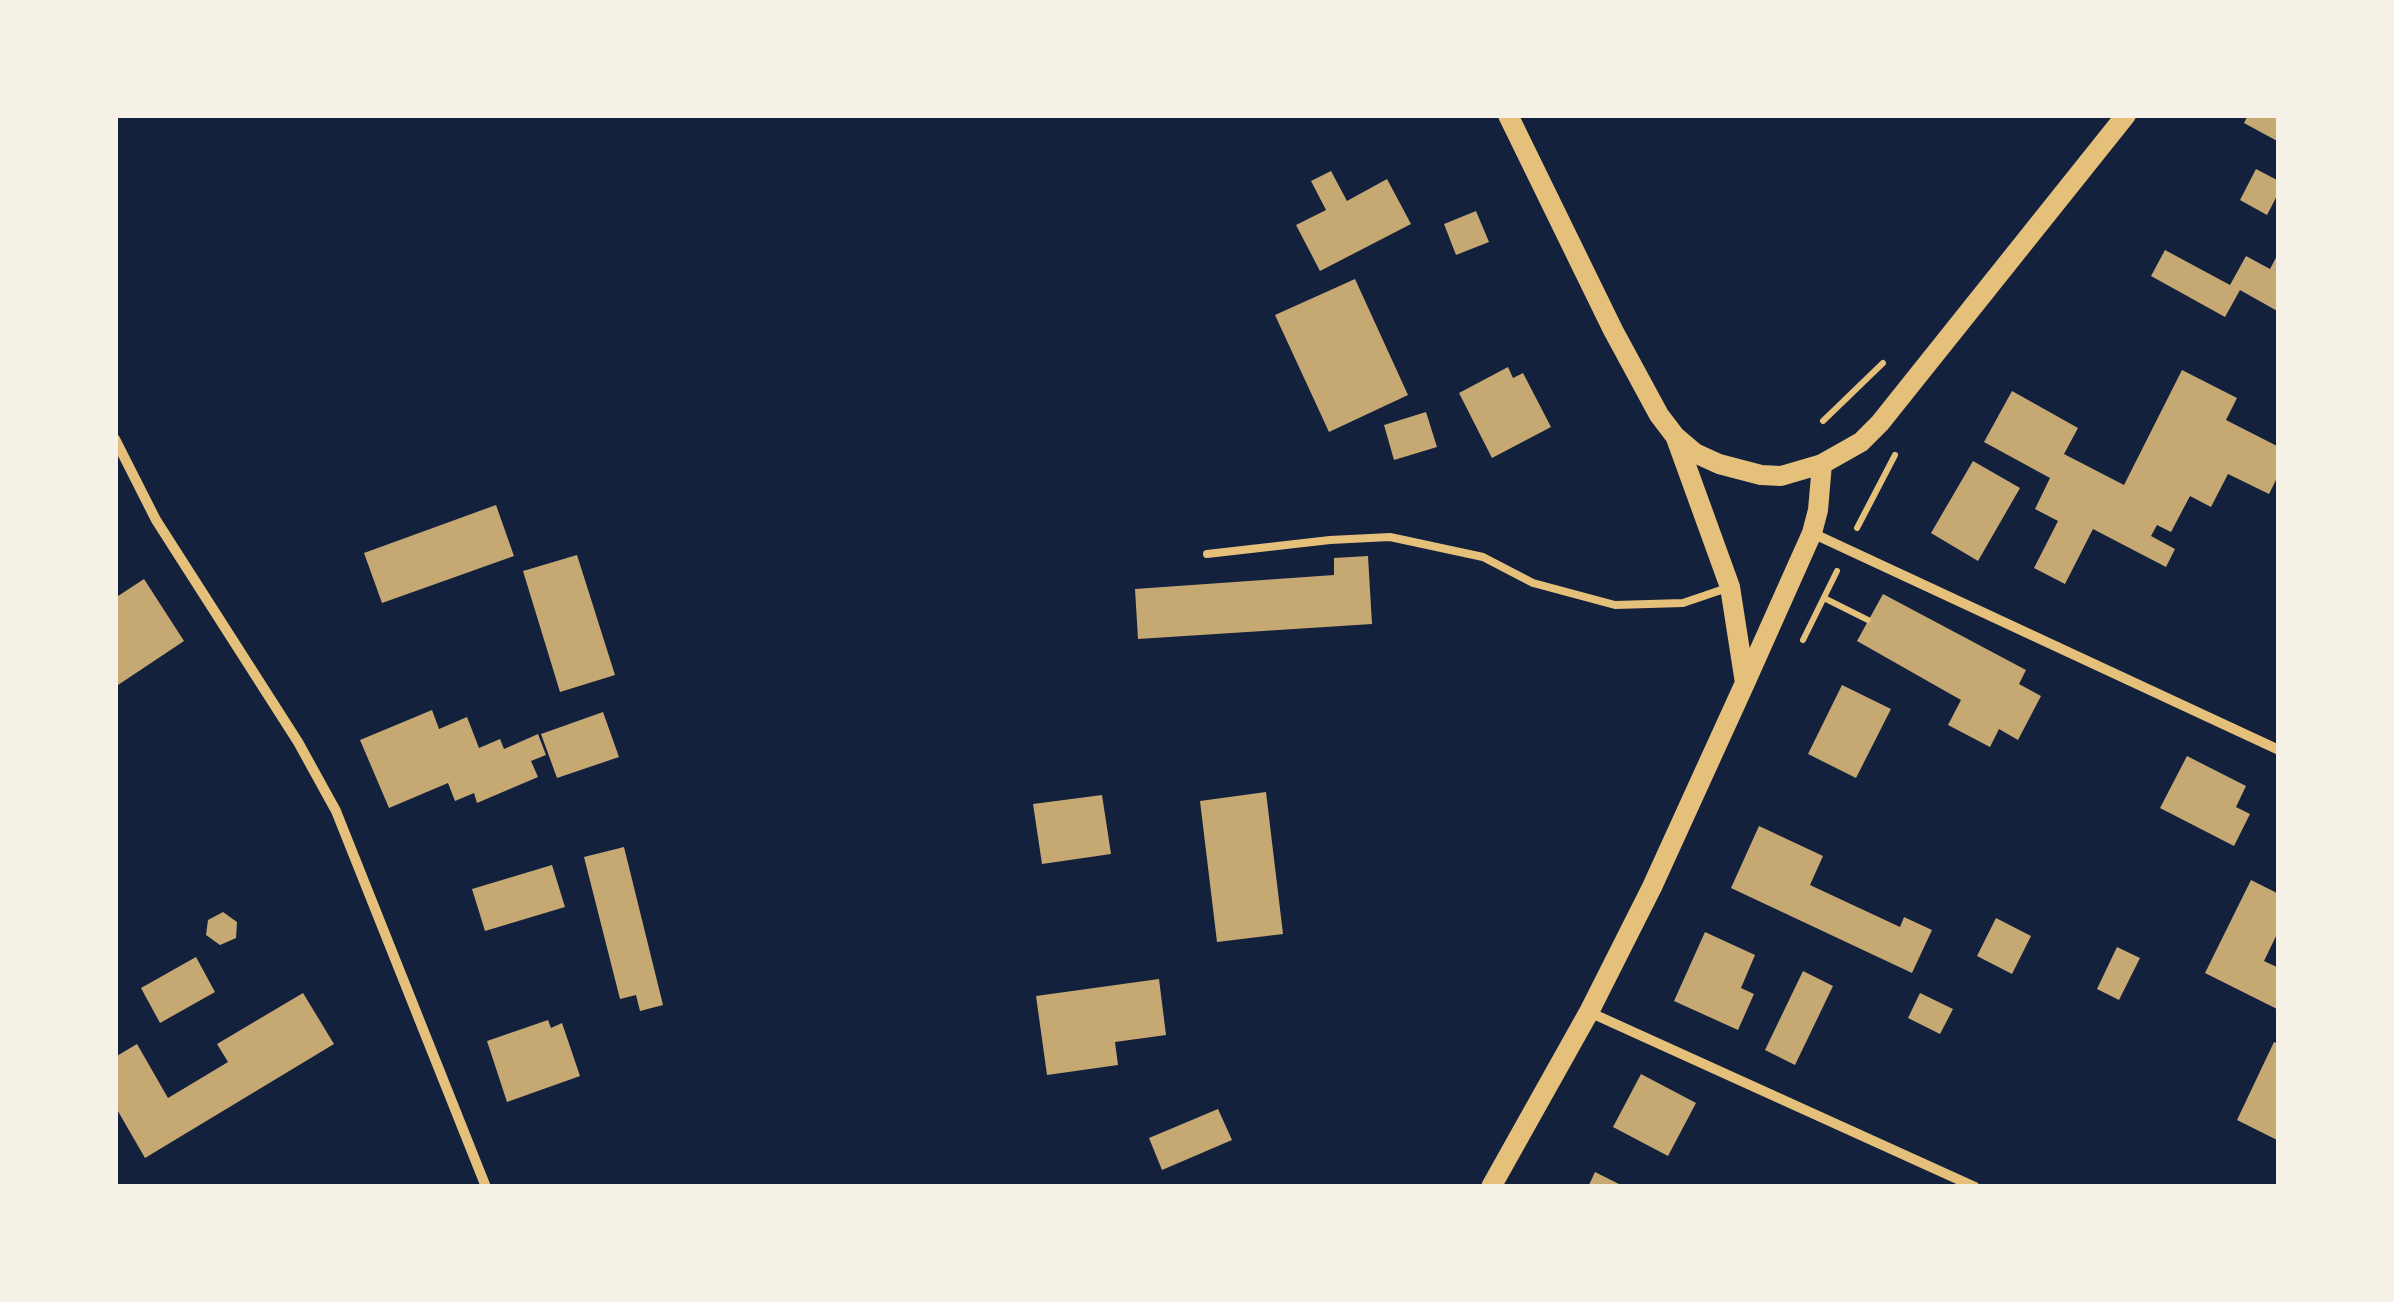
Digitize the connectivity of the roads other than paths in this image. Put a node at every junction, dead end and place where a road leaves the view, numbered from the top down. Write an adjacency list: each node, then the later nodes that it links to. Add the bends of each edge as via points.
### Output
1 (1508, 115): 3 (main road, via 1613,330)
2 (2126, 115): 5 (main road, via 1890,413 1861,442)
3 (1675, 436): 5 (main road, via 1719,464 1761,475); 8 (main road)
4 (115, 438): 12 (street, via 156,520 336,812)
5 (1822, 464): 6 (main road)
6 (1812, 534): 9 (main road); 10 (street)
7 (1207, 554): 8 (lane, via 1390,537 1483,557 1534,583 1615,605 1683,603)
8 (1730, 588): 9 (main road)
9 (1746, 683): 11 (main road)
10 (2279, 750)
11 (1589, 1012): 13 (main road); 14 (street)
12 (486, 1187)
13 (1491, 1187)
14 (1975, 1187)

